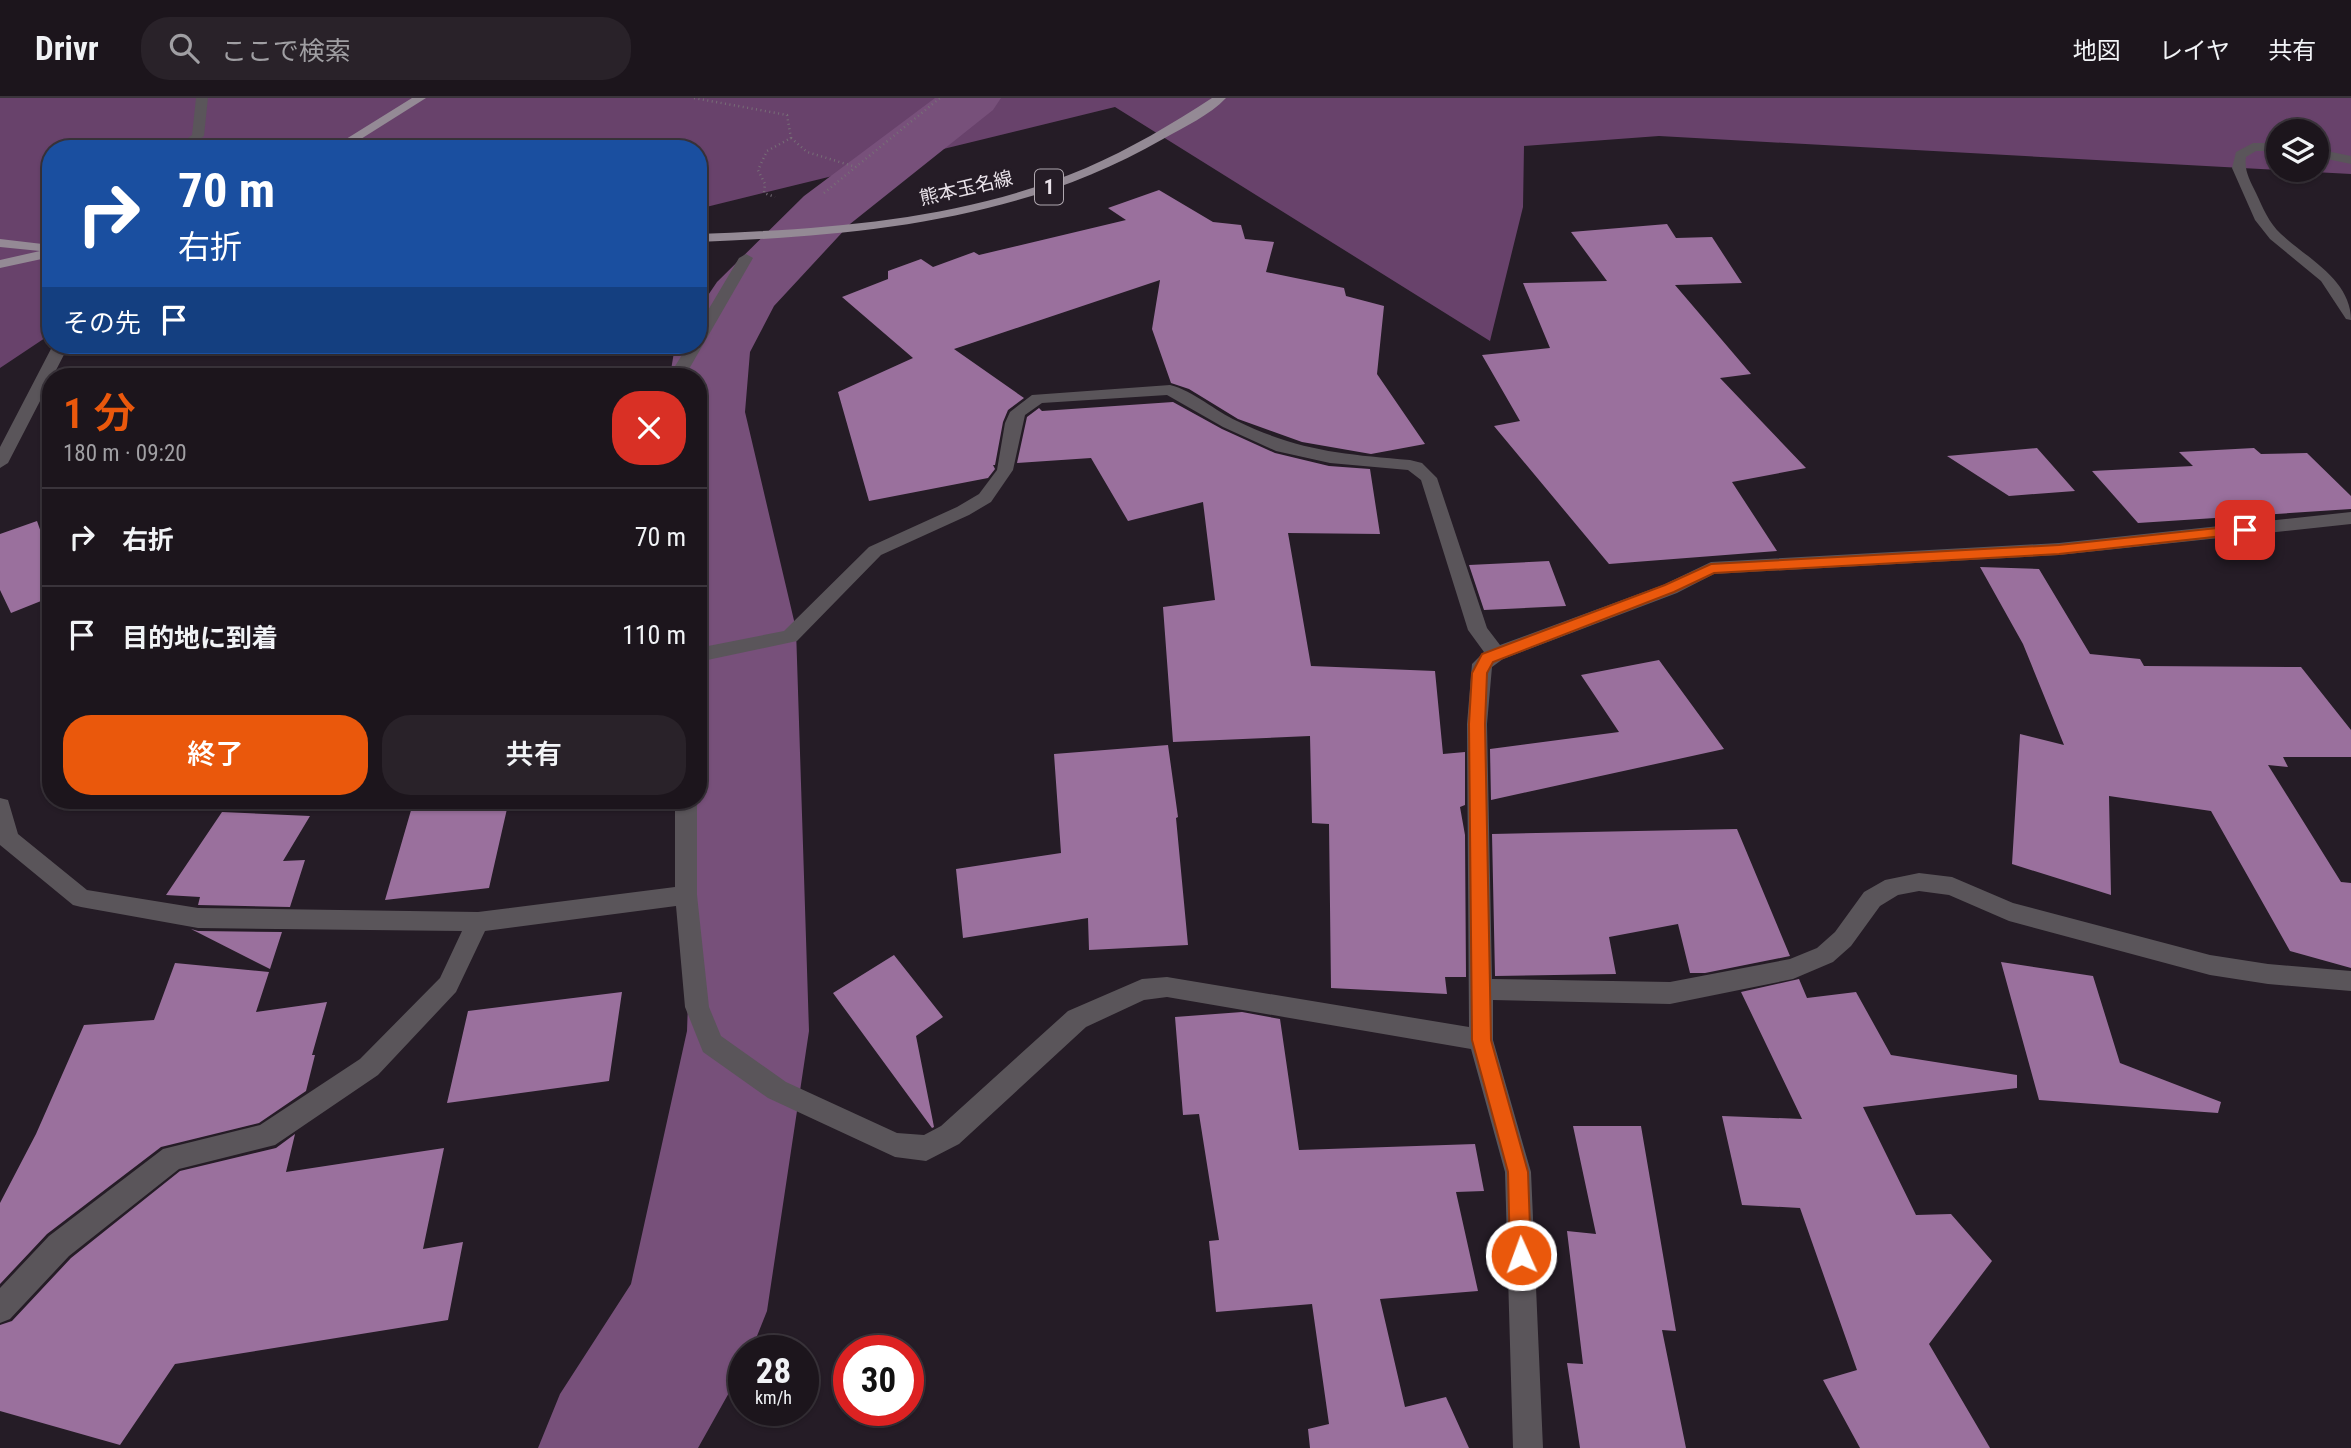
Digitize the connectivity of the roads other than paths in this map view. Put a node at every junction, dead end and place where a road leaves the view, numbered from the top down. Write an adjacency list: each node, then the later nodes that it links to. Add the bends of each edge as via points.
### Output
1 (202, 98): 4 (street, via 198,136)
2 (420, 98): 5 (main road)
3 (1220, 98): 9 (main road, 熊本玉名線 / 1, via 1165,134 1072,179 1010,199 860,229)
4 (192, 140)
5 (351, 140)
6 (2266, 147): 15 (street, via 2253,147 2240,155 2238,168 2262,220 2326,278)
7 (2329, 155): 8 (street)
8 (2351, 160)
9 (707, 238)
10 (0, 243): 11 (main road)
11 (42, 249)
12 (42, 252): 14 (main road)
13 (746, 258): 16 (street)
14 (0, 264)
15 (2351, 316)
16 (707, 325)
17 (42, 382): 18 (street)
18 (0, 463)
19 (2351, 518): 21 (street, via 2059,549 1711,568 1670,589)
20 (707, 654): 21 (street, via 783,639 798,631 875,551 985,498 1002,478 1013,423 1029,403 1050,395 1170,390 1282,447 1366,463 1410,465 1425,472 1478,630)
21 (1496, 654): 27 (street, via 1482,664 1478,686)
22 (0, 806): 25 (street, via 8,839 81,898 198,918)
23 (686, 809): 24 (street)
24 (686, 895): 25 (street); 28 (street, via 697,1007 712,1044 777,1090 895,1145 926,1148 950,1135 1077,1018 1142,990 1167,987)
25 (478, 922): 29 (street, via 448,985 369,1067 266,1136 172,1158 59,1246)
26 (2351, 981): 27 (street, via 2210,965 2009,911 1952,886 1919,882 1893,887 1871,899 1843,939 1825,955 1793,969 1670,993)
27 (1480, 989): 28 (street)
28 (1481, 1040): 30 (street, via 1518,1172)
29 (0, 1309)
30 (1528, 1448)

